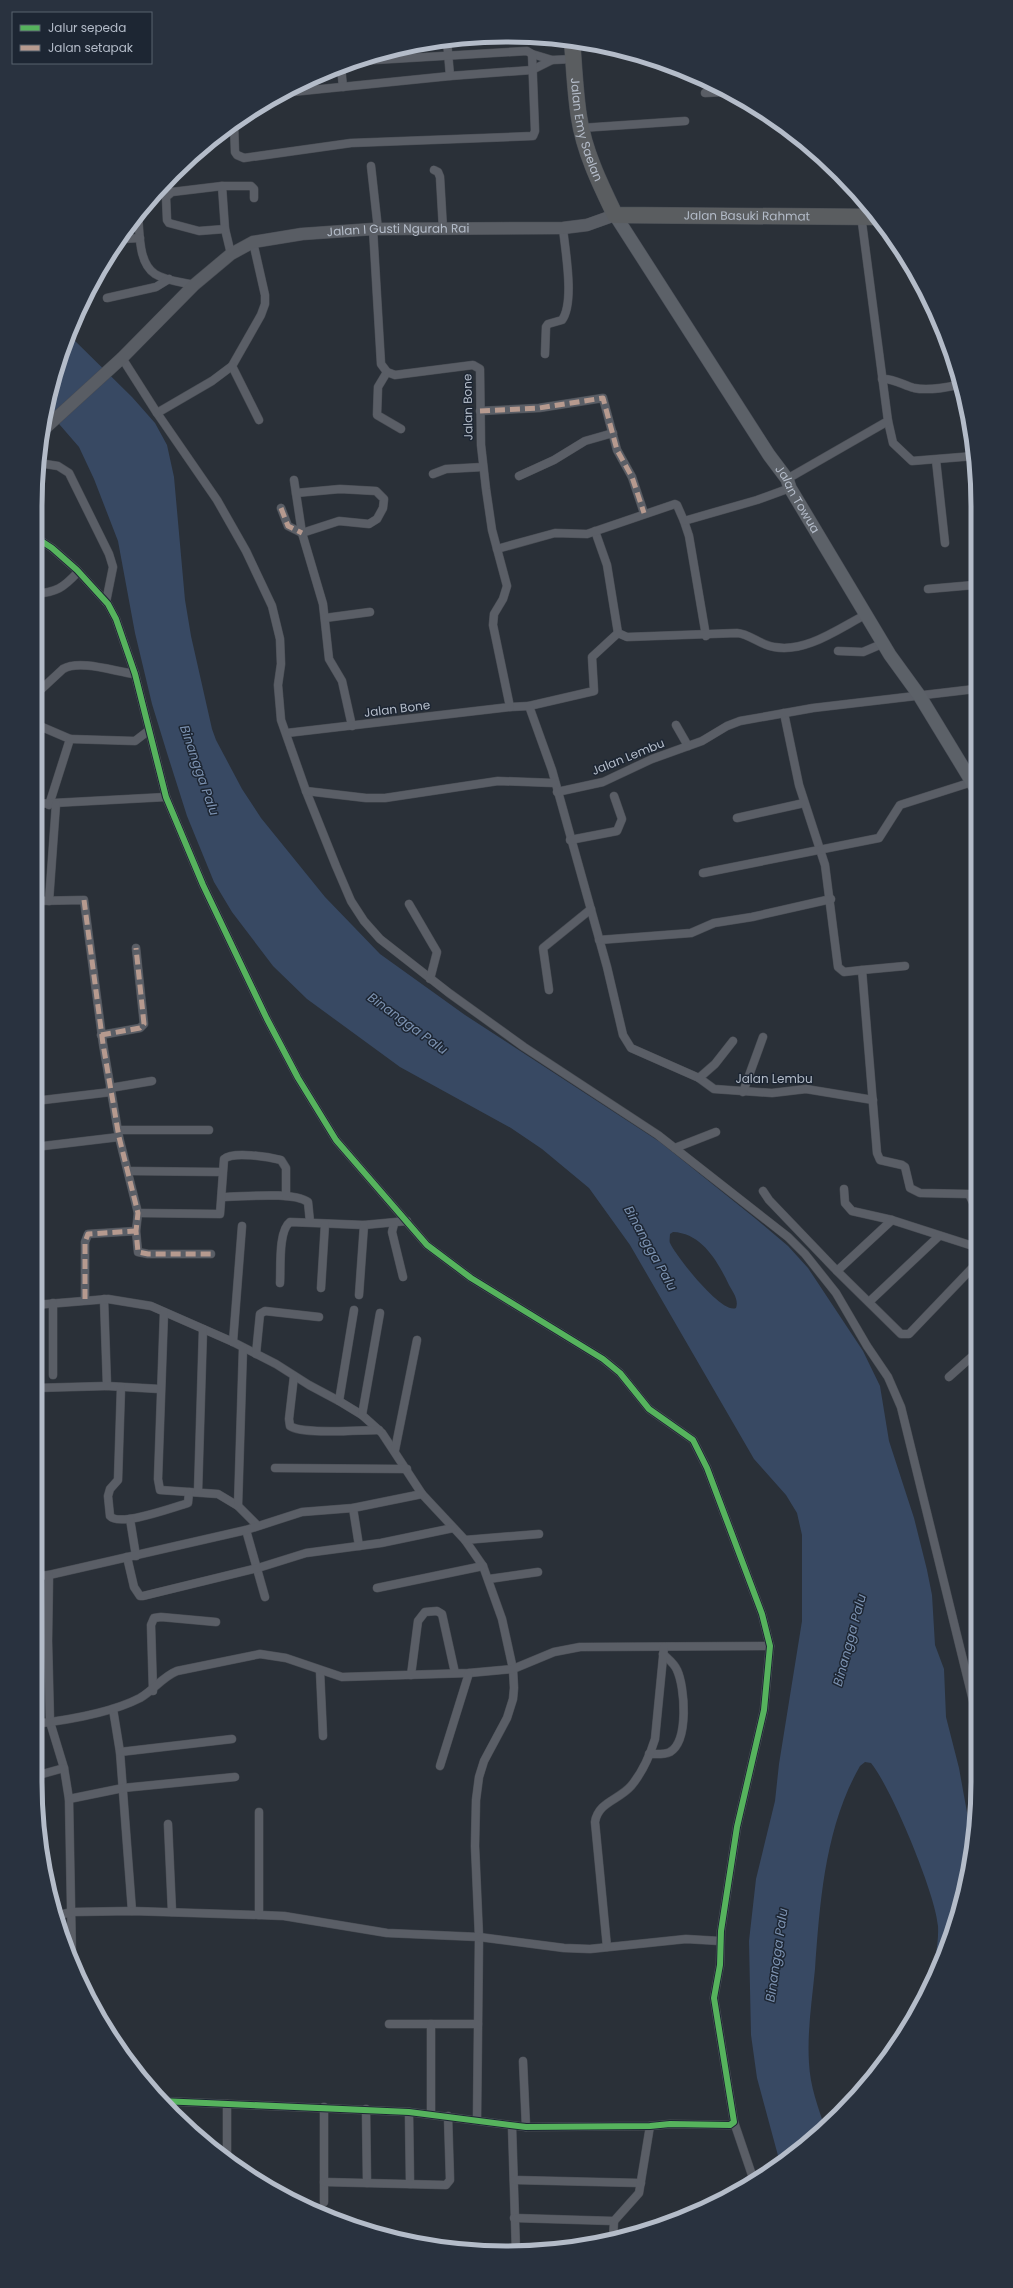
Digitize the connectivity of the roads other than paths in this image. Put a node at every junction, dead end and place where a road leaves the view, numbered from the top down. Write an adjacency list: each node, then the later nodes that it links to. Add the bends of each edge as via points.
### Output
1 (447, 46): 4 (street)
2 (573, 47): 6 (highway, Jalan Emy Saelan)
3 (532, 54): 4 (street, via 527,51); 7 (street); 8 (street)
4 (448, 55): 5 (street); 10 (street)
5 (381, 59)
6 (574, 59): 7 (street); 16 (highway, Jalan Emy Saelan)
7 (552, 60): 8 (street)
8 (532, 70): 10 (street); 17 (street, via 535,131 533,136 351,143 244,158 237,155)
9 (342, 73): 11 (street)
10 (450, 76): 11 (street)
11 (343, 87): 12 (street)
12 (296, 92)
13 (716, 92): 14 (street)
14 (705, 93)
15 (685, 121): 16 (street)
16 (582, 128): 22 (highway, Jalan Emy Saelan, via 602,189)
17 (234, 130)
18 (371, 166): 28 (street)
19 (434, 170): 29 (street, via 440,177)
20 (222, 186): 21 (street, via 251,186 254,189); 26 (street); 26 (street, via 172,192 166,198 166,213 169,223 180,227 199,231)
21 (254, 198)
22 (615, 214): 23 (highway, Jalan Basuki Rahmat); 27 (main road, Jalan I Gusti Ngurah Rai, via 587,224); 57 (main road, Jalan Towua)
23 (861, 215): 24 (highway, Jalan Basuki Rahmat); 41 (street)
24 (869, 216)
25 (139, 223): 30 (street)
26 (225, 228): 33 (street)
27 (563, 228): 29 (main road, Jalan I Gusti Ngurah Rai); 37 (street, via 568,279 567,303 562,320 546,327)
28 (376, 229): 29 (main road, Jalan I Gusti Ngurah Rai); 32 (main road, Jalan I Gusti Ngurah Rai, via 287,235); 40 (street, via 381,364)
29 (442, 229)
30 (140, 238): 31 (street); 34 (street, via 144,260 149,268 155,274)
31 (127, 239)
32 (253, 242): 33 (main road, Jalan I Gusti Ngurah Rai); 39 (street, via 265,304)
33 (231, 254): 35 (main road, Jalan I Gusti Ngurah Rai)
34 (169, 279): 35 (street); 36 (street, via 156,287)
35 (194, 285): 38 (main road, Jalan I Gusti Ngurah Rai)
36 (107, 298)
37 (545, 354)
38 (122, 358): 44 (street); 47 (main road, Jalan I Gusti Ngurah Rai)
39 (232, 366): 44 (street); 45 (street)
40 (387, 372): 43 (street, Jalan Bone, via 395,375 473,365 479,367); 48 (street, via 378,387 377,415)
41 (882, 379): 42 (street, via 890,378 916,388); 46 (street)
42 (955, 385)
43 (480, 411): 49 (street, via 539,408 602,397); 53 (street, Jalan Bone)
44 (157, 413): 90 (street, via 217,500 246,551 272,606 280,639 278,685 281,720)
45 (259, 420)
46 (888, 421): 51 (street, via 892,443 903,455 912,461); 57 (street)
47 (50, 424)
48 (401, 429)
49 (613, 434): 55 (street, via 585,441 554,460); 60 (street, via 617,450 632,477)
50 (968, 457): 51 (street)
51 (936, 460): 65 (street)
52 (44, 463): 71 (street, via 58,466 69,473 105,548 113,567)
53 (483, 467): 54 (street, via 446,469); 66 (street, Jalan Bone)
54 (433, 474)
55 (519, 476)
56 (294, 480): 58 (street)
57 (788, 483): 61 (street, via 758,500); 73 (main road, Jalan Towua)
58 (296, 493): 63 (street); 63 (street, via 340,489 376,491 384,499 383,508 377,519 369,524 339,521)
59 (280, 508): 63 (street, via 288,526)
60 (644, 513): 61 (street, via 675,504); 62 (street)
61 (684, 521): 76 (street, via 693,557)
62 (595, 532): 66 (street, via 555,533); 75 (street, via 607,565)
63 (302, 533): 74 (street)
64 (42, 542): 67 (street)
65 (945, 543)
66 (497, 549): 84 (street, Jalan Bone, via 507,586 494,614 493,625)
67 (78, 572): 70 (street, via 64,586); 71 (street)
68 (971, 585): 69 (street)
69 (928, 590)
70 (42, 593)
71 (106, 602): 79 (street, via 123,635)
72 (370, 612): 74 (street)
73 (867, 614): 76 (street, via 819,640 794,647 771,647 743,634); 77 (main road, Jalan Towua)
74 (325, 618): 87 (street, via 329,659 342,681)
75 (618, 633): 76 (street, via 633,638); 83 (street, Jalan Bone, via 592,657 594,691)
76 (706, 636)
77 (884, 643): 78 (street, via 863,652); 82 (main road, Jalan Towua)
78 (838, 651)
79 (135, 674): 80 (street, via 68,666); 89 (street)
80 (42, 689)
81 (971, 689): 82 (street, Jalan Lembu)
82 (919, 695): 85 (street, Jalan Lembu); 93 (main road, Jalan Towua)
83 (529, 706): 84 (street, Jalan Bone); 94 (street, via 551,766)
84 (510, 707): 87 (street, Jalan Bone)
85 (784, 713): 92 (street, Jalan Lembu, via 727,726); 100 (street)
86 (676, 725): 92 (street)
87 (352, 726): 90 (street, Jalan Bone)
88 (42, 727): 91 (street)
89 (148, 731): 91 (street, via 135,741); 99 (street)
90 (287, 733): 96 (street)
91 (70, 739): 102 (street)
92 (688, 746): 97 (street, Jalan Lembu, via 652,759 603,782)
93 (971, 779)
94 (554, 783): 96 (street, via 498,781 385,798); 97 (street)
95 (971, 785): 105 (street, via 900,805 879,838)
96 (306, 791): 116 (street, via 336,866 358,912 371,931)
97 (557, 792): 104 (street, Jalan Lembu)
98 (614, 796): 104 (street, via 622,819 617,831)
99 (166, 797): 102 (street); 141 (street, via 203,885 298,1078 336,1140)
100 (804, 802): 103 (street); 105 (street)
101 (42, 804): 102 (street)
102 (53, 804): 109 (street)
103 (737, 818)
104 (570, 840): 111 (street, Jalan Lembu)
105 (822, 850): 106 (street); 107 (street)
106 (703, 873)
107 (831, 899): 112 (street, via 714,923 691,933); 115 (street, via 838,967 844,972)
108 (42, 901): 109 (street)
109 (49, 901): 118 (street, via 84,900)
110 (409, 904): 116 (street, via 437,952)
111 (591, 909): 112 (street, Jalan Lembu); 117 (street, via 543,948)
112 (599, 940): 121 (street, Jalan Lembu, via 626,1042 643,1055)
113 (136, 948): 118 (street, via 144,1024 140,1028)
114 (905, 966): 115 (street)
115 (862, 970): 126 (street)
116 (430, 979): 131 (street)
117 (549, 990)
118 (101, 1035): 123 (street)
119 (763, 1037): 124 (street)
120 (733, 1041): 121 (street, via 715,1064)
121 (699, 1078): 124 (street, Jalan Lembu, via 714,1090)
122 (152, 1080): 123 (street)
123 (111, 1090): 125 (street); 129 (street)
124 (743, 1092): 126 (street, Jalan Lembu, via 784,1093 806,1089)
125 (42, 1100)
126 (872, 1100): 138 (street, via 877,1153 880,1160 902,1165 906,1170 910,1188 920,1193 969,1194)
127 (208, 1130): 129 (street)
128 (716, 1132): 131 (street)
129 (119, 1134): 130 (street); 132 (street)
130 (42, 1146)
131 (675, 1148): 214 (street, via 760,1214 805,1254 836,1293 888,1377 901,1407)
132 (128, 1171): 133 (street); 139 (street)
133 (222, 1172): 136 (street, via 224,1159 229,1156 257,1156 281,1160 286,1168); 137 (street)
134 (844, 1188): 140 (street, via 845,1203 849,1209)
135 (763, 1191): 152 (street)
136 (286, 1196): 137 (street); 142 (street, via 308,1202)
137 (222, 1197): 139 (street, via 220,1214)
138 (971, 1198)
139 (138, 1213): 147 (street)
140 (892, 1220): 148 (street); 152 (street)
141 (407, 1221): 144 (street); 207 (street, via 427,1245 454,1267 603,1359 620,1373 650,1409 694,1440 710,1475 762,1614)
142 (310, 1222): 143 (street); 154 (street, via 290,1222 286,1225 282,1238)
143 (325, 1224): 146 (street); 155 (street)
144 (394, 1224): 146 (street); 153 (street, via 392,1232)
145 (242, 1226): 168 (street)
146 (364, 1226): 156 (street)
147 (136, 1231): 150 (street, via 137,1250 141,1254); 158 (street, via 88,1234 85,1242)
148 (939, 1236): 149 (street); 159 (street)
149 (971, 1246)
150 (211, 1254)
151 (971, 1269): 159 (street, via 906,1335 898,1332)
152 (837, 1271): 159 (street)
153 (403, 1277)
154 (280, 1283)
155 (321, 1288)
156 (359, 1296)
157 (104, 1299): 158 (street); 163 (street, via 141,1303); 175 (street)
158 (85, 1300): 160 (street)
159 (869, 1302)
160 (53, 1303): 161 (street); 172 (street)
161 (42, 1304)
162 (354, 1310): 179 (street)
163 (164, 1312): 166 (street); 178 (street)
164 (380, 1313): 180 (street)
165 (320, 1317): 170 (street, via 264,1311 260,1314)
166 (203, 1330): 168 (street); 185 (street)
167 (417, 1340): 182 (street)
168 (233, 1342): 169 (street)
169 (243, 1348): 170 (street); 187 (street)
170 (256, 1354): 173 (street)
171 (971, 1357): 174 (street)
172 (53, 1374)
173 (294, 1376): 179 (street); 181 (street, via 289,1419 293,1428 327,1431)
174 (949, 1377)
175 (107, 1386): 176 (street); 177 (street)
176 (121, 1387): 178 (street); 189 (street, via 118,1480 110,1489 108,1496 112,1518)
177 (42, 1388)
178 (160, 1389): 185 (street, via 159,1487 160,1490 168,1492)
179 (339, 1401): 180 (street)
180 (362, 1415): 181 (street)
181 (379, 1430): 182 (street)
182 (395, 1450): 184 (street)
183 (275, 1468): 184 (street)
184 (407, 1469): 186 (street)
185 (193, 1492): 187 (street, via 218,1494); 189 (street, via 188,1503)
186 (422, 1494): 188 (street); 191 (street)
187 (238, 1506): 190 (street)
188 (353, 1508): 190 (street, via 302,1512); 195 (street)
189 (130, 1519): 196 (street)
190 (257, 1525): 192 (street)
191 (453, 1528): 194 (street); 195 (street)
192 (246, 1530): 196 (street); 199 (street)
193 (539, 1534): 194 (street)
194 (465, 1540): 198 (street)
195 (359, 1546): 199 (street, via 306,1553)
196 (136, 1556): 197 (street)
197 (127, 1557): 199 (street, via 134,1587 140,1596); 201 (street)
198 (483, 1566): 203 (street); 204 (street)
199 (258, 1568): 205 (street)
200 (538, 1572): 203 (street)
201 (49, 1575): 202 (street); 217 (street)
202 (42, 1576)
203 (489, 1579): 209 (street, via 502,1619)
204 (377, 1588)
205 (265, 1597)
206 (216, 1622): 215 (street, via 154,1618 151,1625)
207 (770, 1646): 208 (street); 237 (street, via 764,1710 737,1827)
208 (663, 1650): 209 (street, via 565,1649); 222 (street, via 655,1739); 222 (street, via 678,1672 685,1707 684,1716 676,1746 670,1752)
209 (513, 1669): 212 (street); 236 (street, via 513,1699 484,1761 477,1792 475,1846)
210 (320, 1671): 213 (street, via 351,1678); 215 (street, via 286,1658 260,1654 177,1672 164,1677); 219 (street)
211 (455, 1673): 212 (street); 213 (street); 213 (street, via 442,1614 437,1610 425,1612 418,1621)
212 (469, 1673): 223 (street)
213 (411, 1675)
214 (971, 1680)
215 (153, 1691): 216 (street)
216 (113, 1709): 217 (street); 221 (street)
217 (50, 1722): 218 (street); 224 (street)
218 (42, 1723)
219 (323, 1736)
220 (232, 1739): 221 (street)
221 (120, 1752): 227 (street)
222 (649, 1754): 239 (street, via 630,1787 602,1807 596,1815)
223 (440, 1766)
224 (64, 1768): 225 (street); 228 (street)
225 (42, 1774)
226 (235, 1777): 227 (street)
227 (124, 1788): 228 (street); 231 (street)
228 (69, 1799): 232 (street)
229 (259, 1812): 235 (street)
230 (168, 1824): 233 (street)
231 (132, 1911): 232 (street); 233 (street)
232 (72, 1912): 234 (street); 238 (street)
233 (172, 1912): 235 (street)
234 (62, 1914)
235 (260, 1915): 236 (street, via 284,1916 387,1933)
236 (479, 1937): 239 (street, via 564,1948); 242 (street)
237 (720, 1942): 239 (street, via 686,1939); 252 (street, via 720,1965 714,1998)
238 (71, 1943)
239 (607, 1947)
240 (389, 2024): 241 (street)
241 (431, 2024): 242 (street); 249 (street)
242 (478, 2024): 251 (street)
243 (523, 2061): 255 (street)
244 (170, 2101): 245 (street)
245 (227, 2104): 246 (street); 256 (street)
246 (324, 2107): 247 (street); 259 (street)
247 (366, 2109): 248 (street); 260 (street)
248 (409, 2112): 249 (street); 262 (street)
249 (431, 2114): 250 (street)
250 (448, 2116): 251 (street); 262 (street, via 449,2182 444,2186)
251 (477, 2120): 253 (street)
252 (734, 2122): 254 (street, via 730,2125); 257 (street)
253 (512, 2126): 255 (street); 258 (street)
254 (650, 2126): 255 (street); 261 (street)
255 (526, 2127)
256 (227, 2152)
257 (752, 2176)
258 (514, 2180): 261 (street); 264 (street)
259 (324, 2182): 260 (street); 263 (street)
260 (367, 2183): 262 (street)
261 (641, 2183): 265 (street, via 639,2193)
262 (410, 2184)
263 (324, 2202)
264 (514, 2218): 265 (street); 267 (street)
265 (614, 2221): 266 (street)
266 (613, 2233)
267 (516, 2246)

